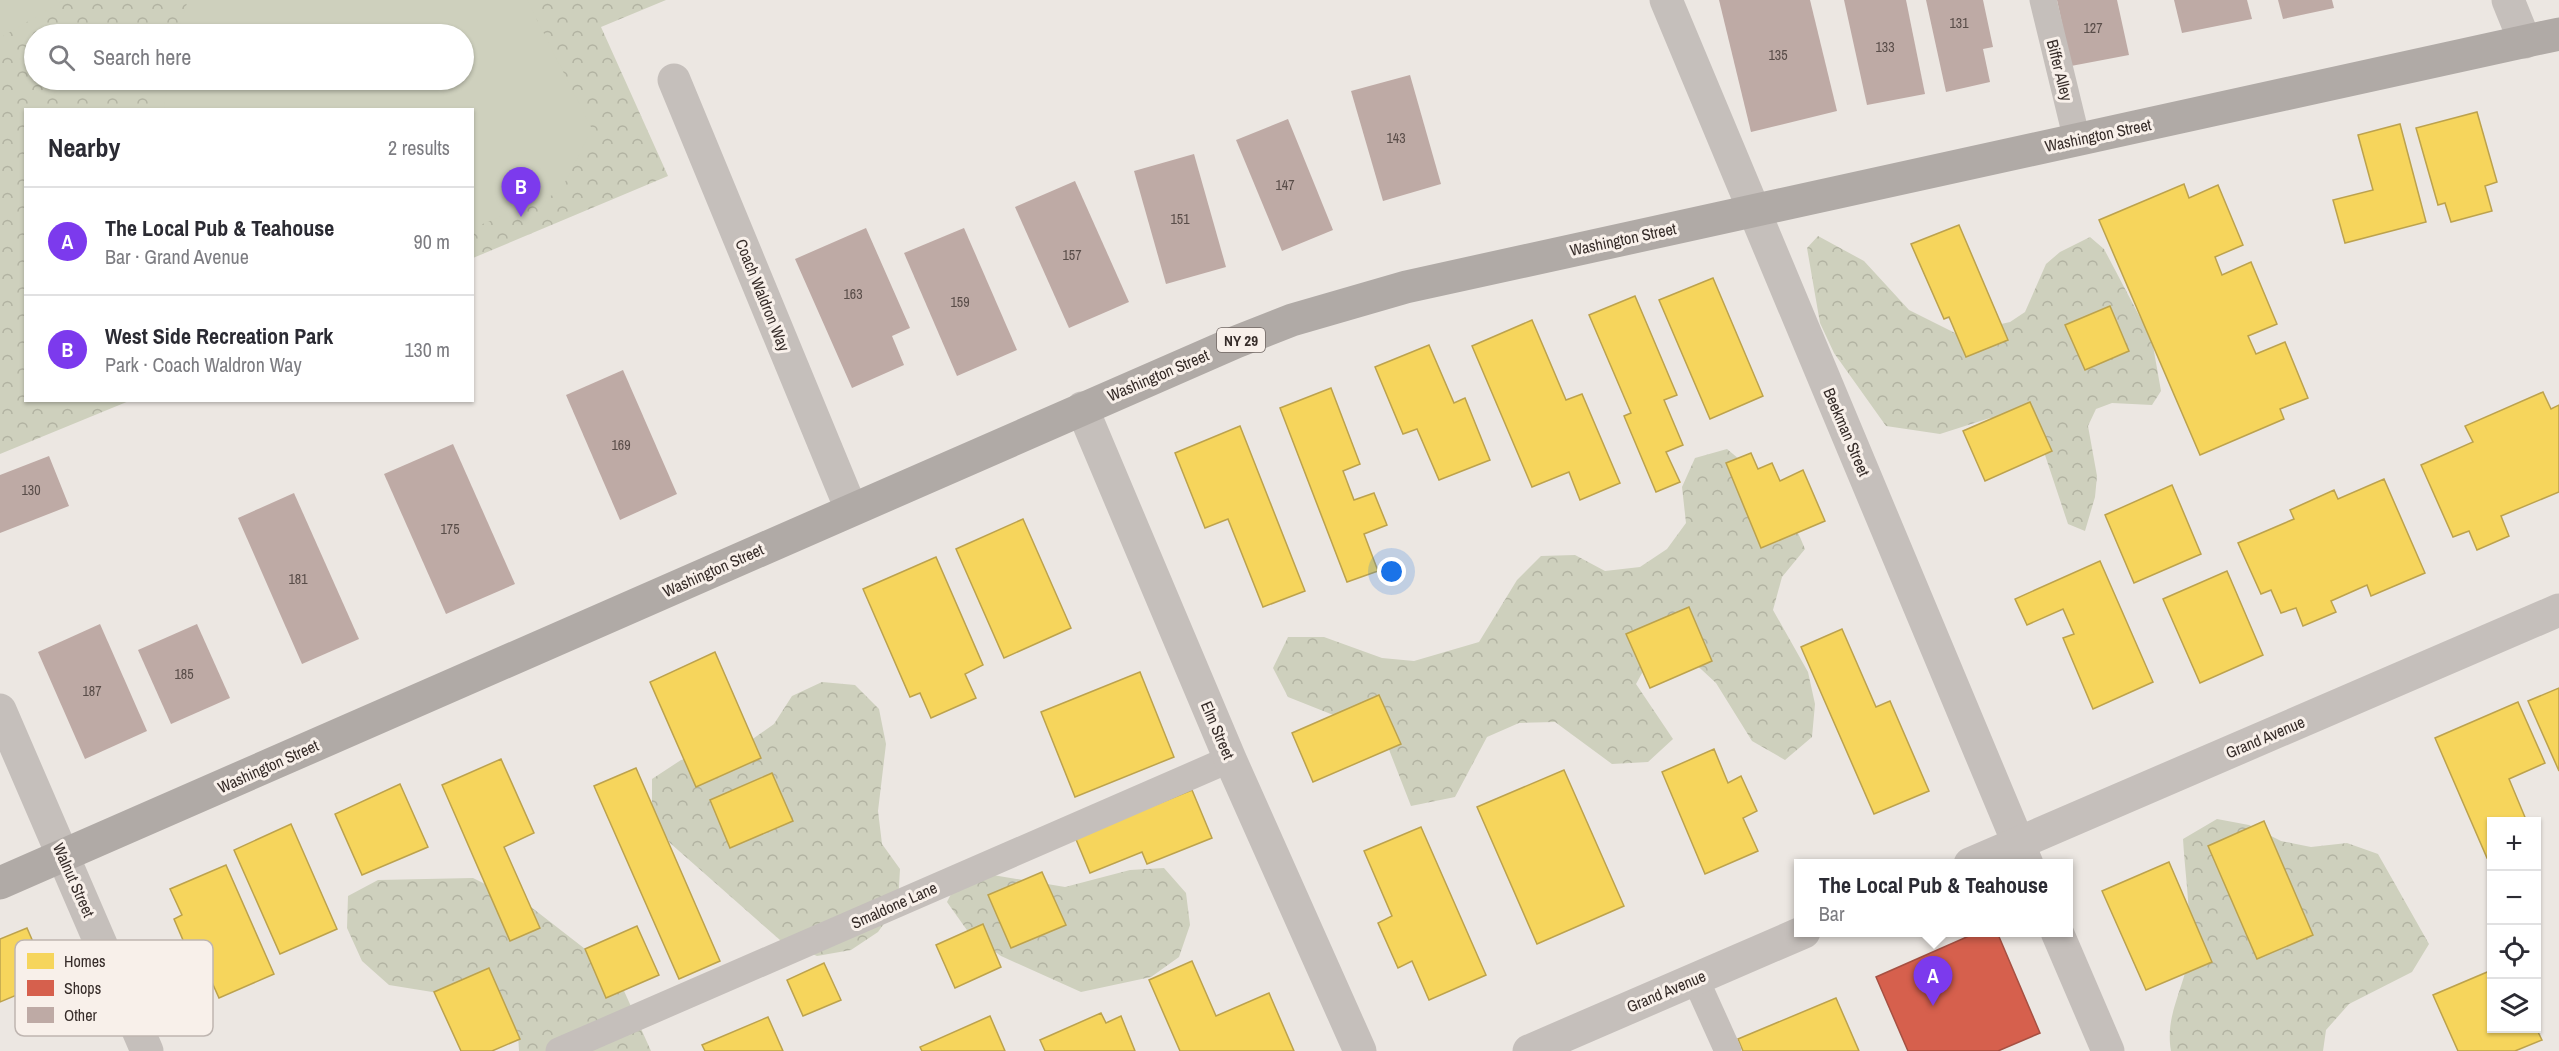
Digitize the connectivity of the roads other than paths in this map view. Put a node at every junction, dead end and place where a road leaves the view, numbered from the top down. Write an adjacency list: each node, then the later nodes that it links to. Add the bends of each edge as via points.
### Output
1 (1666, 0): 8 (street, Beekman Street)
2 (2043, 0): 7 (lane, Biffer Alley)
3 (2508, 0): 5 (street)
4 (2559, 34): 5 (highway, Washington Street / NY 29)
5 (2525, 42): 7 (highway, Washington Street / NY 29)
6 (674, 80): 10 (street, Coach Waldron Way)
7 (2077, 140): 8 (highway, Washington Street / NY 29)
8 (1755, 210): 9 (highway, Washington Street / NY 29, via 1348,303 1281,324); 14 (street, Beekman Street)
9 (1082, 408): 10 (highway, Washington Street / NY 29); 13 (street, Elm Street)
10 (851, 509): 15 (highway, Washington Street / NY 29)
11 (2559, 610): 14 (street, Grand Avenue)
12 (0, 710): 15 (street, Walnut Street)
13 (1230, 759): 24 (lane, Smaldone Lane); 25 (street, Elm Street)
14 (2023, 853): 16 (street, Grand Avenue)
15 (63, 856): 17 (highway, Washington Street / NY 29); 20 (street, Walnut Street)
16 (1994, 859)
17 (0, 883)
18 (1794, 937): 21 (street, Grand Avenue)
19 (2059, 937): 28 (street)
20 (99, 940)
21 (1695, 978): 26 (street, Grand Avenue); 27 (lane)
22 (141, 1036): 23 (street, Walnut Street)
23 (147, 1051)
24 (559, 1051)
25 (1360, 1051)
26 (1529, 1051)
27 (1728, 1051)
28 (2108, 1051)

